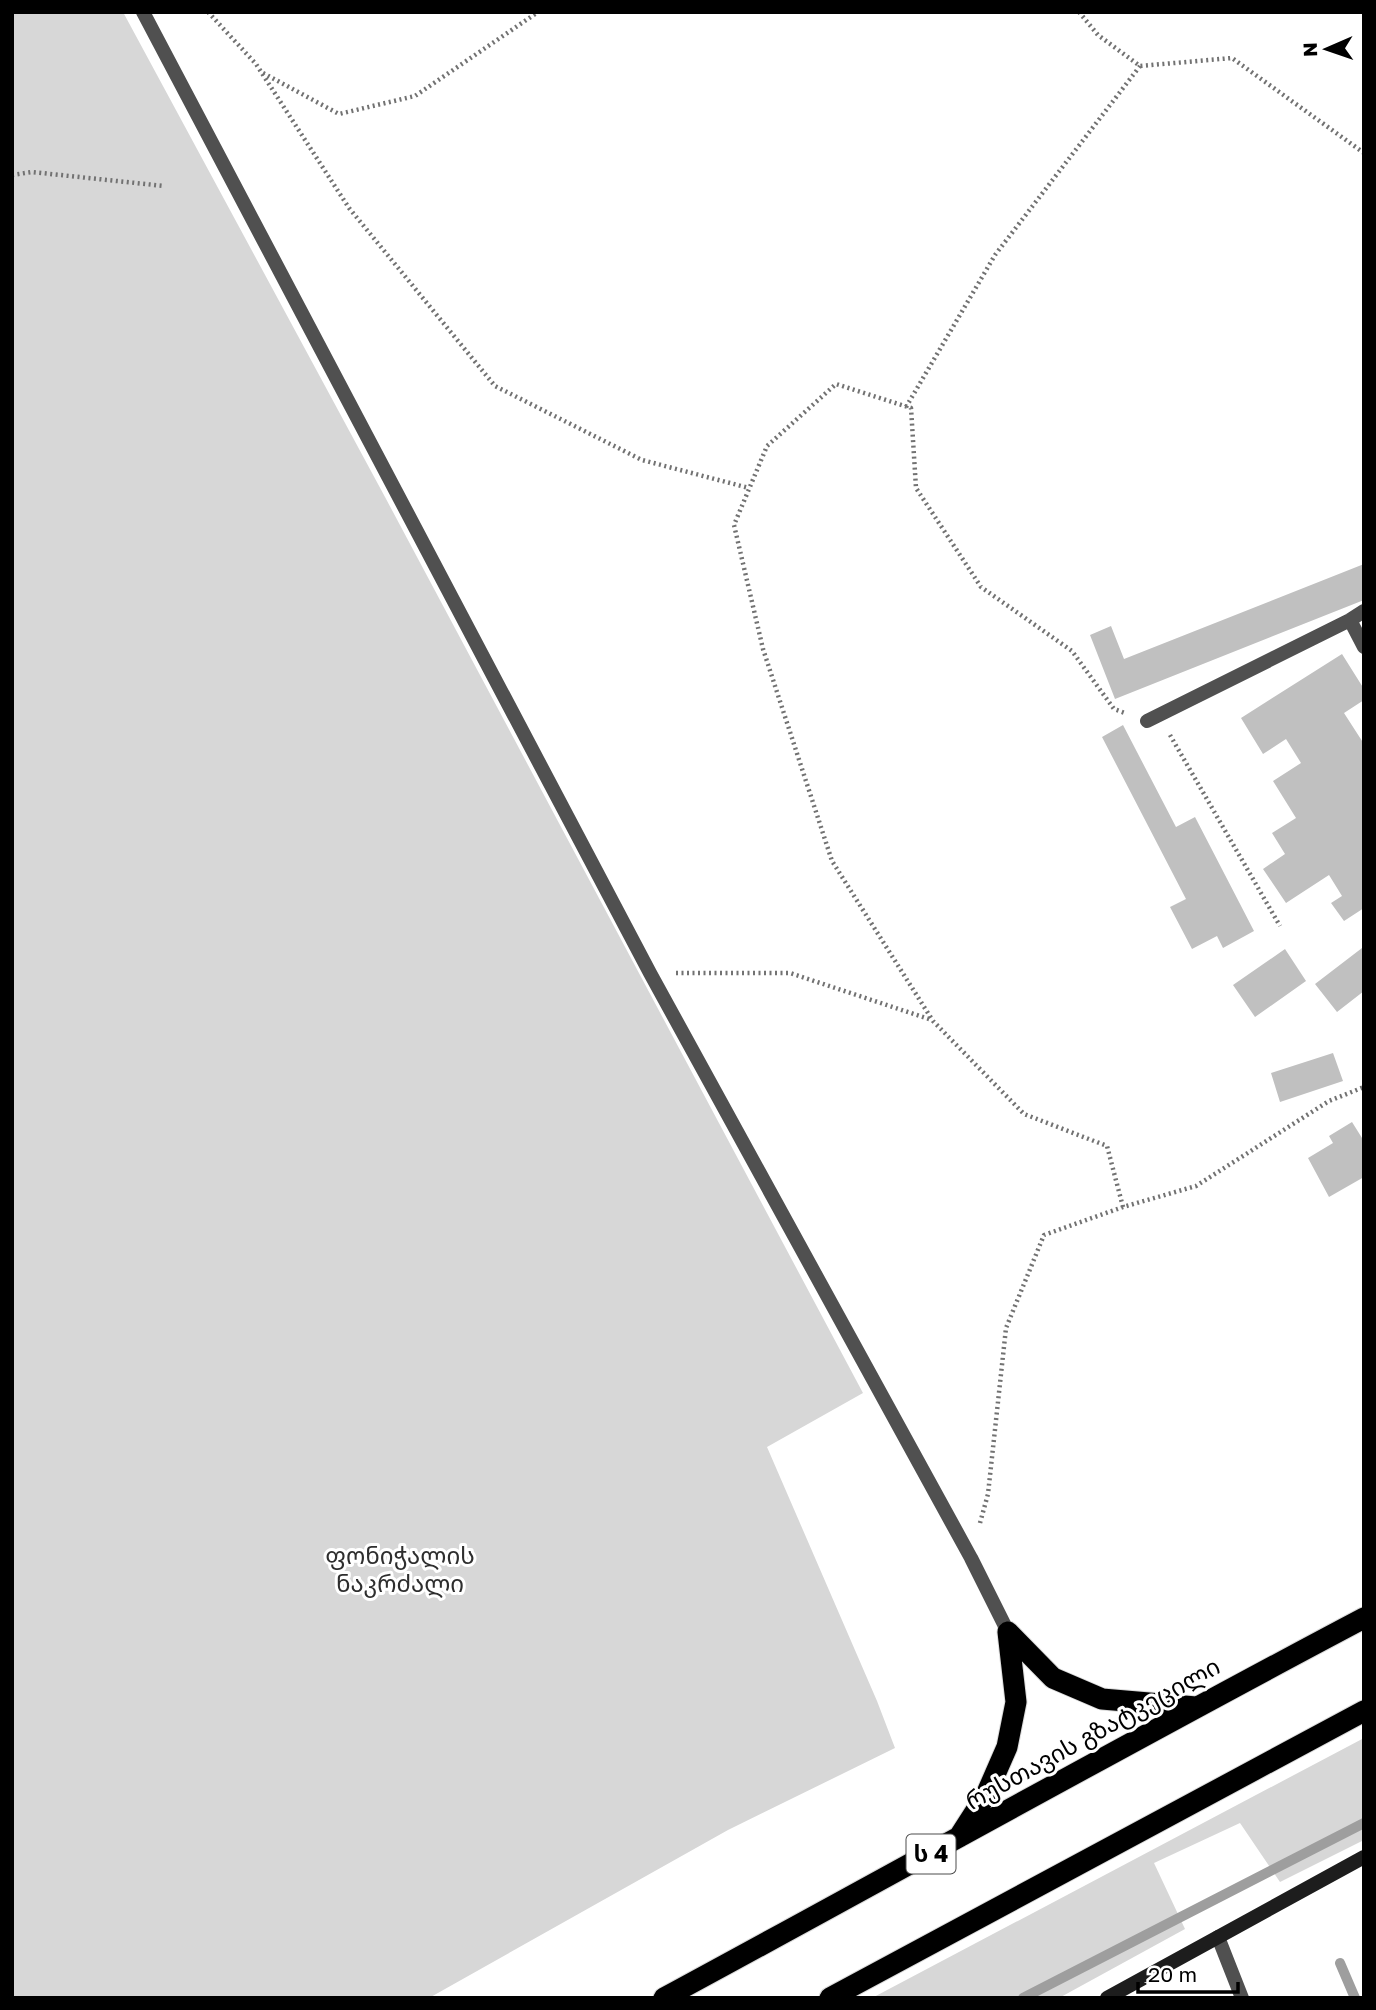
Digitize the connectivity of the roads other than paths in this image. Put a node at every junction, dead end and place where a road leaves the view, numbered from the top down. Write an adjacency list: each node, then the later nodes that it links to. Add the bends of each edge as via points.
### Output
1 (143, 12): 7 (street, via 650,973)
2 (1364, 611): 3 (street)
3 (1350, 620): 4 (street); 5 (street)
4 (1364, 647)
5 (1147, 721)
6 (1364, 1618): 8 (highway, რუსთავის გზატკეცილი / ს 4)
7 (1008, 1632): 8 (highway, via 1053,1678 1102,1699); 10 (highway, via 1016,1702 1007,1747 986,1795)
8 (1196, 1707): 10 (highway, რუსთავის გზატკეცილი / ს 4)
9 (1364, 1711): 14 (highway)
10 (957, 1839): 13 (highway, რუსთავის გზატკეცილი / ს 4)
11 (1364, 1857): 12 (street)
12 (1218, 1937): 15 (street); 16 (street)
13 (664, 1998)
14 (830, 1998)
15 (1107, 1998)
16 (1242, 1998)

